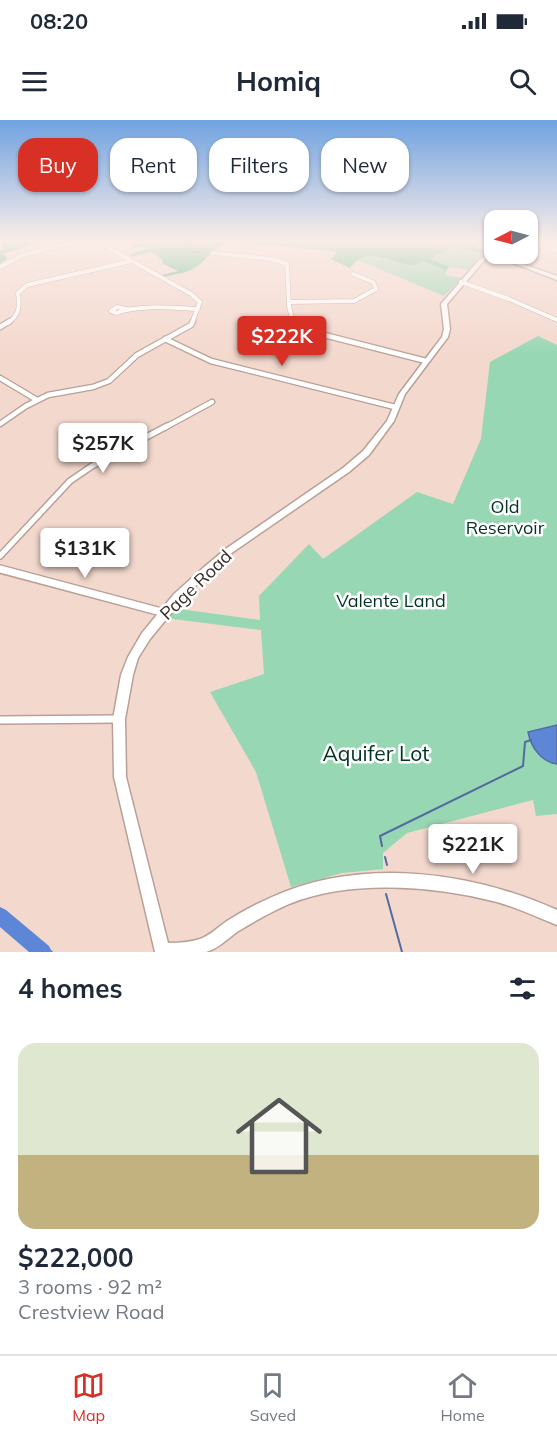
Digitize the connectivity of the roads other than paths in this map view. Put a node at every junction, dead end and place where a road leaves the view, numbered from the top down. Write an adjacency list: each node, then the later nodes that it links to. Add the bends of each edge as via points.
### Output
1 (54, 279): 11 (street, via 27,285 18,293 17,315)
2 (163, 279): 9 (street, via 197,298)
3 (291, 279): 7 (street)
4 (365, 279): 7 (street, via 373,282 376,289 354,301)
5 (464, 279): 6 (main road)
6 (461, 282): 10 (street); 13 (main road, Page Road, via 442,307 447,325 445,337)
7 (290, 302): 13 (street, via 292,321 301,329)
8 (127, 309): 9 (street)
9 (198, 309): 12 (street, via 191,324)
10 (557, 320)
11 (0, 327)
12 (165, 339): 15 (street, via 137,354 110,381); 17 (street, via 211,361)
13 (426, 361): 17 (main road, Page Road)
14 (0, 378): 15 (street)
15 (37, 400): 18 (street)
16 (212, 402): 19 (street, via 70,481)
17 (395, 407): 21 (main road, Page Road, via 383,433 366,453 230,550)
18 (0, 424)
19 (0, 556)
20 (0, 569): 21 (street)
21 (165, 613): 22 (main road, Page Road, via 133,657)
22 (119, 719): 23 (street); 26 (main road, Page Road, via 120,777)
23 (0, 720)
24 (557, 918): 25 (main road, via 527,903 503,897 376,879 295,894 248,918)
25 (205, 947): 26 (main road)
26 (163, 951)

